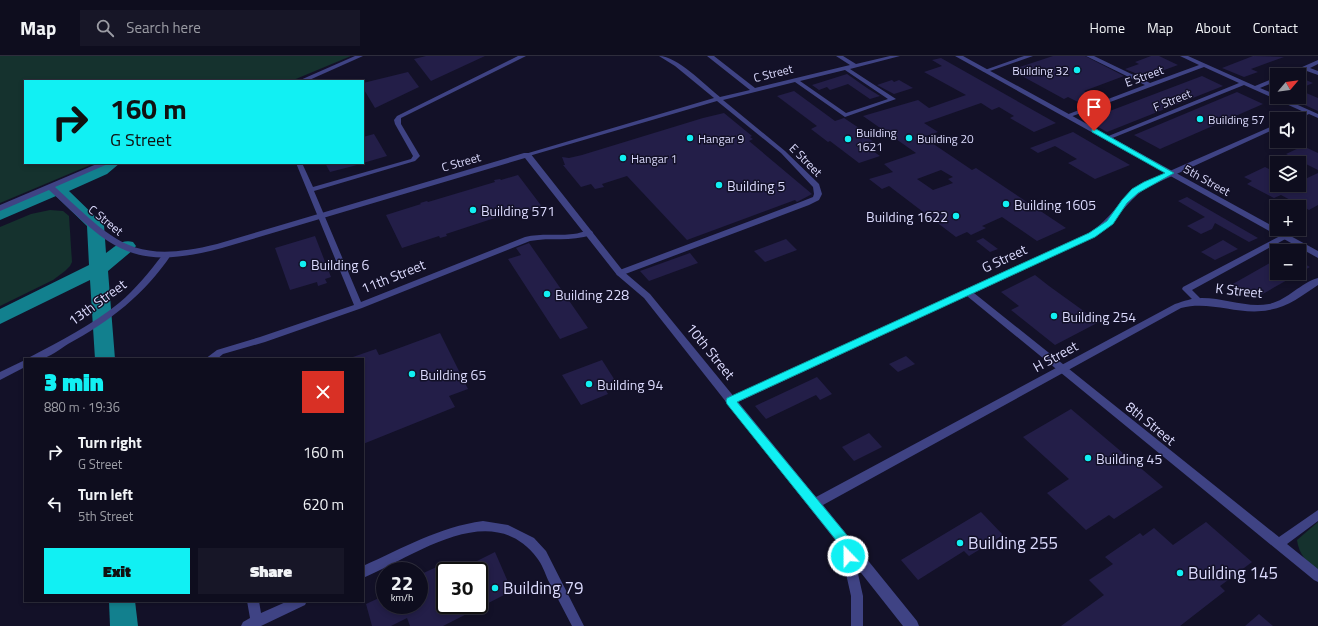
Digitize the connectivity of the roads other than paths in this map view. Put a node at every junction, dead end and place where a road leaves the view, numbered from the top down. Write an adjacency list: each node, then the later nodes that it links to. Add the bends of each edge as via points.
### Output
1 (360, 56): 19 (street)
2 (523, 56): 38 (street, via 399,117 398,124 417,156 413,160)
3 (662, 56): 26 (street, E Street)
4 (710, 56): 25 (street)
5 (839, 56): 13 (street)
6 (896, 56): 13 (street, C Street)
7 (958, 56): 17 (street, 5th Street)
8 (1030, 56): 17 (street)
9 (1089, 56): 23 (street)
10 (1183, 56): 12 (street)
11 (1318, 62): 15 (street)
12 (1205, 65): 22 (street); 23 (street, E Street)
13 (855, 66): 14 (street, C Street)
14 (845, 68): 20 (street, C Street); 20 (street, via 893,99 846,115)
15 (1305, 68)
16 (1306, 68): 18 (street)
17 (986, 71): 29 (street, 5th Street)
18 (1318, 73)
19 (303, 80)
20 (796, 80): 25 (street, C Street)
21 (1270, 82): 24 (street)
22 (1245, 83): 24 (street); 32 (street, F Street)
23 (1151, 86): 29 (street, E Street)
24 (1255, 88): 27 (street)
25 (754, 90): 26 (street, C Street)
26 (718, 99): 33 (street, C Street); 45 (street, E Street, via 789,158 816,186 817,196 806,203)
27 (1309, 112): 28 (street); 30 (street)
28 (1306, 113)
29 (1068, 116): 32 (street, 5th Street)
30 (1318, 116)
31 (1270, 129): 36 (street, G Street)
32 (1108, 138): 36 (street, 5th Street)
33 (527, 155): 40 (street, C Street); 41 (street, 10th Street)
34 (104, 164): 37 (street)
35 (299, 164): 38 (street)
36 (1171, 173): 42 (street, 5th Street); 47 (street, G Street, via 1135,191 1110,222 1097,232)
37 (50, 187): 39 (street); 43 (street, C Street, via 115,243 138,252)
38 (310, 190): 40 (street)
39 (0, 208)
40 (322, 216): 43 (street, C Street, via 208,249); 49 (street)
41 (589, 233): 45 (street, 10th Street); 49 (street, 11th Street, via 572,238 537,236)
42 (1285, 237): 44 (street, 5th Street); 48 (street, via 1186,289)
43 (168, 255): 50 (street, 13th Street, via 117,308)
44 (1318, 255)
45 (620, 272): 55 (street, 10th Street, via 647,296)
46 (1318, 281): 48 (street, K Street, via 1280,304 1270,307 1250,308)
47 (967, 292): 53 (street, 8th Street); 55 (street, G Street)
48 (1199, 301): 53 (street, H Street, via 1173,309)
49 (358, 306): 51 (street, 11th Street, via 220,352)
50 (35, 358)
51 (211, 358)
52 (24, 364): 54 (street)
53 (1062, 369): 56 (street, H Street); 59 (street, 8th Street)
54 (0, 376)
55 (731, 401): 56 (street, 10th Street)
56 (814, 504): 58 (street, 10th Street)
57 (1318, 515): 59 (street)
58 (846, 543): 66 (street, via 857,596); 67 (street, 10th Street)
59 (1279, 544): 61 (street, 8th Street)
60 (364, 572): 65 (street, via 462,529 483,526 508,530 530,542 542,555)
61 (1318, 576)
62 (253, 602): 64 (street)
63 (299, 602): 64 (street)
64 (252, 624)
65 (578, 626)
66 (858, 626)
67 (912, 626)

